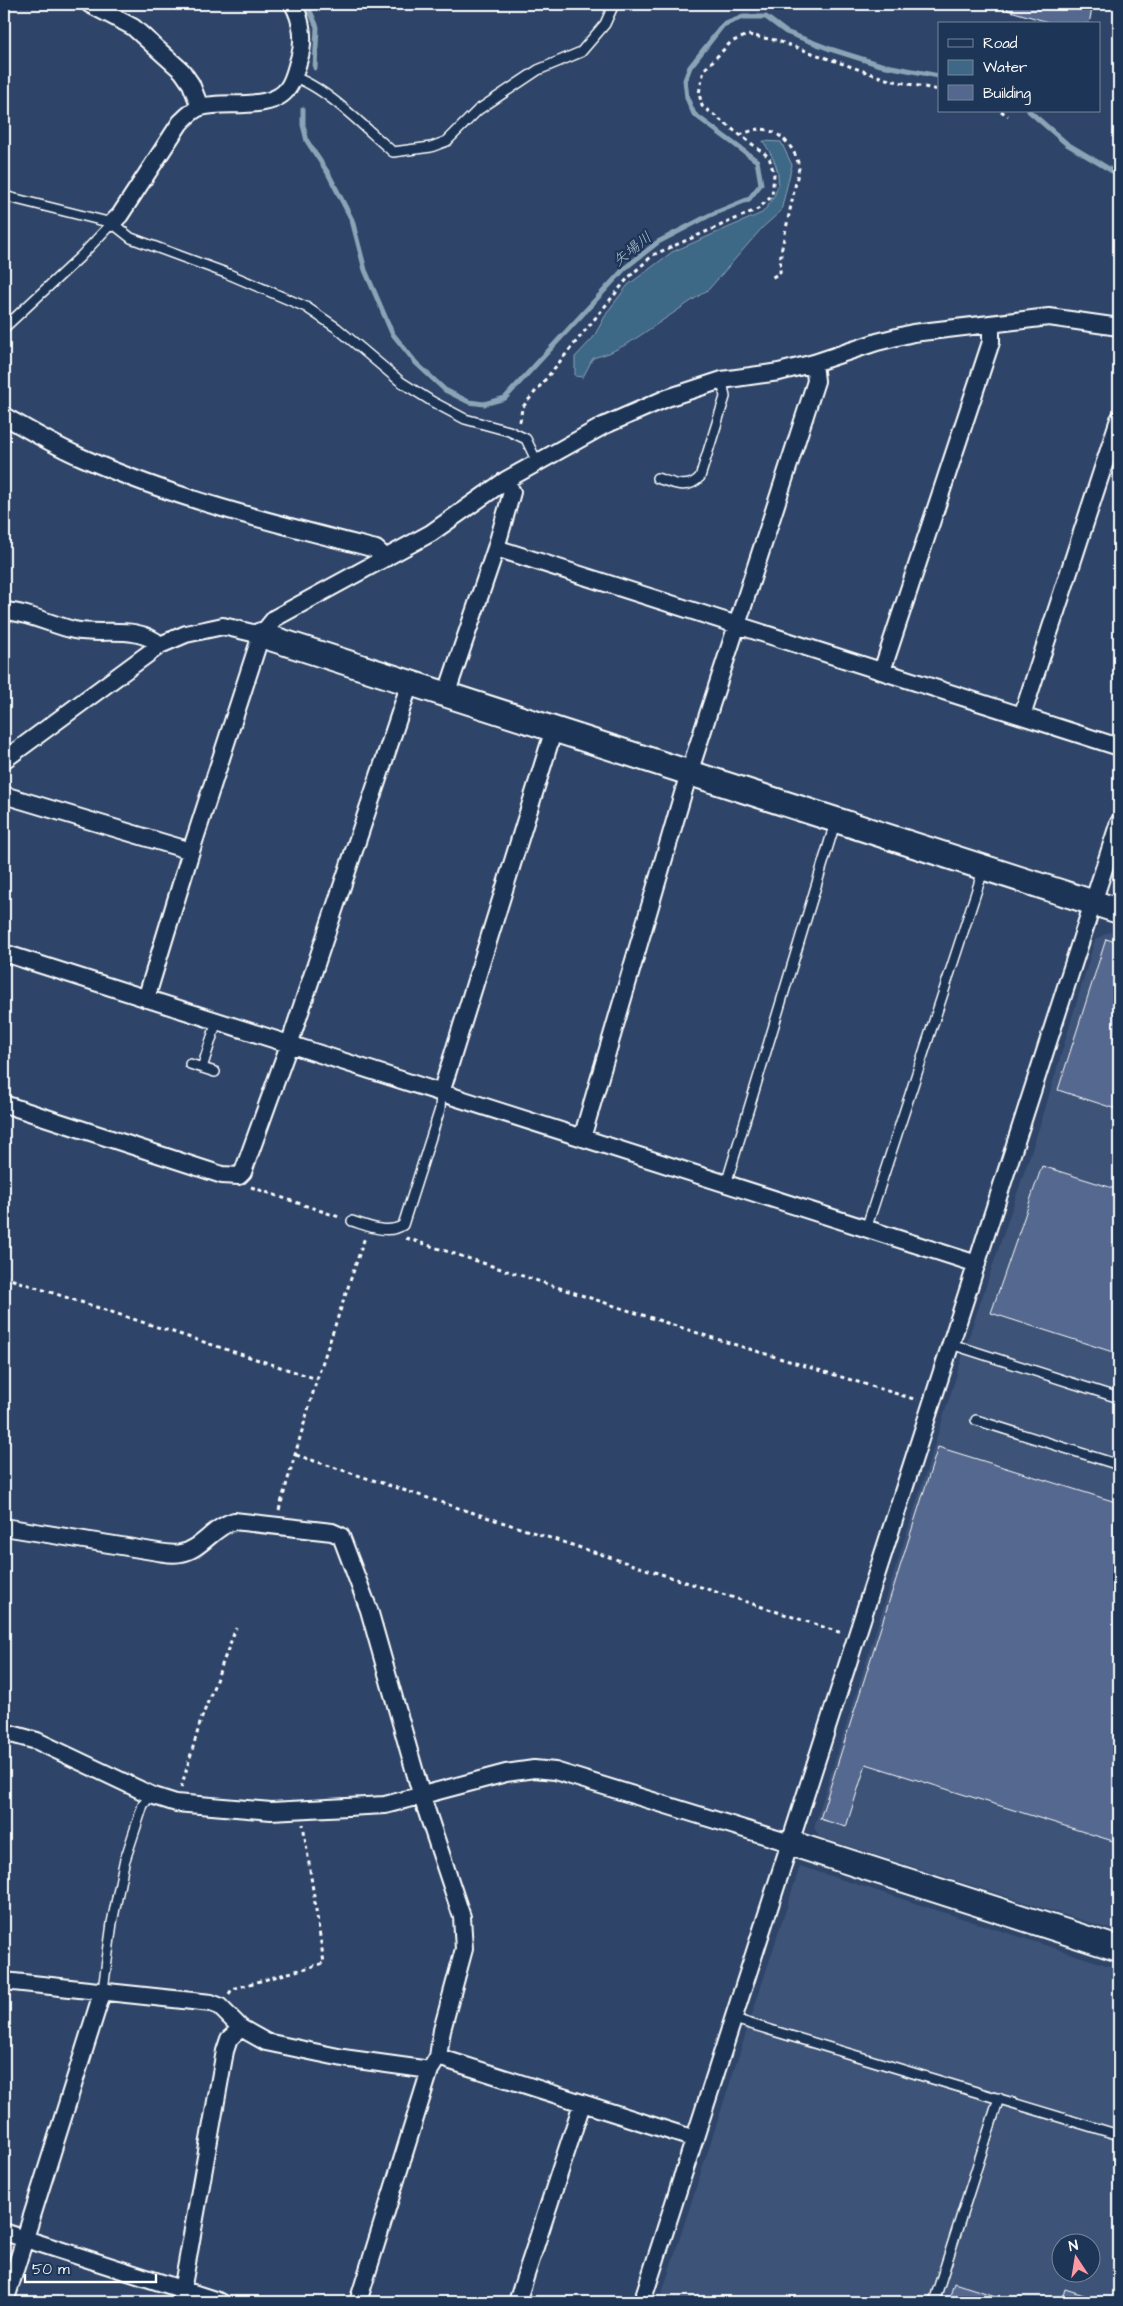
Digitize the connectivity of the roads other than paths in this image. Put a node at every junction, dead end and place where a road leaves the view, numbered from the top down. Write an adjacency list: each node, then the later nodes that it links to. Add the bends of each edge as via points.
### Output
1 (89, 4): 5 (street, via 132,27 182,71)
2 (293, 4): 4 (street, via 301,23 302,38)
3 (614, 4): 4 (lane, via 605,24 581,52 538,70 478,110 447,142 431,147 393,152 324,93)
4 (293, 77): 5 (street, via 288,88 274,98 248,104)
5 (200, 107): 7 (street, via 180,123)
6 (4, 196): 7 (lane)
7 (112, 223): 10 (lane); 15 (lane, via 131,238 306,307 337,328 401,382 433,402 465,419 526,439)
8 (991, 324): 9 (street, via 1049,317); 11 (street, via 913,333); 24 (street, via 992,342)
9 (1119, 327)
10 (4, 328)
11 (814, 363): 12 (street); 21 (street, via 816,381)
12 (722, 380): 15 (street, via 639,409); 16 (lane, via 725,397 700,477 685,486)
13 (4, 416): 19 (street, via 80,457 149,485 376,549)
14 (1119, 419): 27 (street)
15 (538, 462): 17 (street)
16 (657, 478)
17 (506, 480): 18 (street, via 512,492); 19 (street, via 431,533)
18 (496, 548): 21 (street); 26 (street)
19 (386, 558): 22 (street, via 275,618)
20 (4, 611): 23 (street, via 77,630 150,636)
21 (738, 626): 24 (street); 31 (street)
22 (260, 635): 23 (street, via 223,626 186,634); 25 (street); 35 (street)
23 (160, 645): 30 (street)
24 (882, 671): 27 (street)
25 (410, 683): 26 (street); 42 (street)
26 (446, 695): 28 (street)
27 (1022, 716): 29 (street)
28 (554, 730): 31 (street); 46 (street)
29 (1119, 747)
30 (4, 760)
31 (689, 773): 33 (street); 48 (street)
32 (4, 795): 35 (street)
33 (836, 820): 36 (street); 49 (lane)
34 (1119, 822): 37 (street)
35 (191, 851): 40 (street)
36 (984, 868): 37 (street); 51 (lane)
37 (1094, 903): 38 (street); 52 (street)
38 (1119, 911)
39 (4, 954): 40 (street)
40 (146, 999): 41 (street)
41 (217, 1022): 42 (street); 44 (lane)
42 (289, 1044): 46 (street); 47 (street, via 247,1166 239,1176 222,1175)
43 (190, 1064): 44 (lane)
44 (202, 1068): 45 (lane)
45 (215, 1072)
46 (441, 1093): 48 (street); 50 (lane, via 440,1109 403,1224 397,1229 382,1230)
47 (4, 1104)
48 (582, 1138): 49 (street)
49 (726, 1184): 51 (street)
50 (352, 1221)
51 (866, 1229): 52 (street)
52 (977, 1264): 53 (street)
53 (951, 1344): 54 (lane); 61 (street)
54 (1119, 1398)
55 (976, 1420): 56 (lane)
56 (1119, 1465)
57 (4, 1527): 60 (street, via 181,1554 225,1524 247,1521 332,1532 341,1536 369,1610)
58 (4, 1732): 59 (street, via 36,1741)
59 (151, 1795): 60 (street, via 176,1804 271,1811 385,1804); 64 (lane, via 143,1805 124,1863)
60 (422, 1797): 61 (street, via 506,1773 534,1769 555,1771); 67 (street, via 462,1917 464,1934 464,1949)
61 (790, 1843): 62 (street); 65 (street)
62 (1119, 1949)
63 (4, 1981): 64 (street)
64 (103, 1990): 66 (street, via 219,2006); 73 (street)
65 (734, 2019): 68 (lane); 71 (street)
66 (241, 2028): 67 (street, via 266,2042 343,2058); 74 (street, via 229,2039 225,2051)
67 (434, 2064): 69 (street); 77 (street)
68 (999, 2098): 70 (lane); 80 (lane)
69 (582, 2104): 71 (street); 78 (street)
70 (1119, 2135)
71 (695, 2139): 79 (street)
72 (4, 2232): 73 (street)
73 (27, 2239): 74 (street); 75 (street)
74 (182, 2296): 76 (street)
75 (5, 2302)
76 (221, 2302)
77 (358, 2302)
78 (517, 2302)
79 (642, 2302)
80 (934, 2302)

